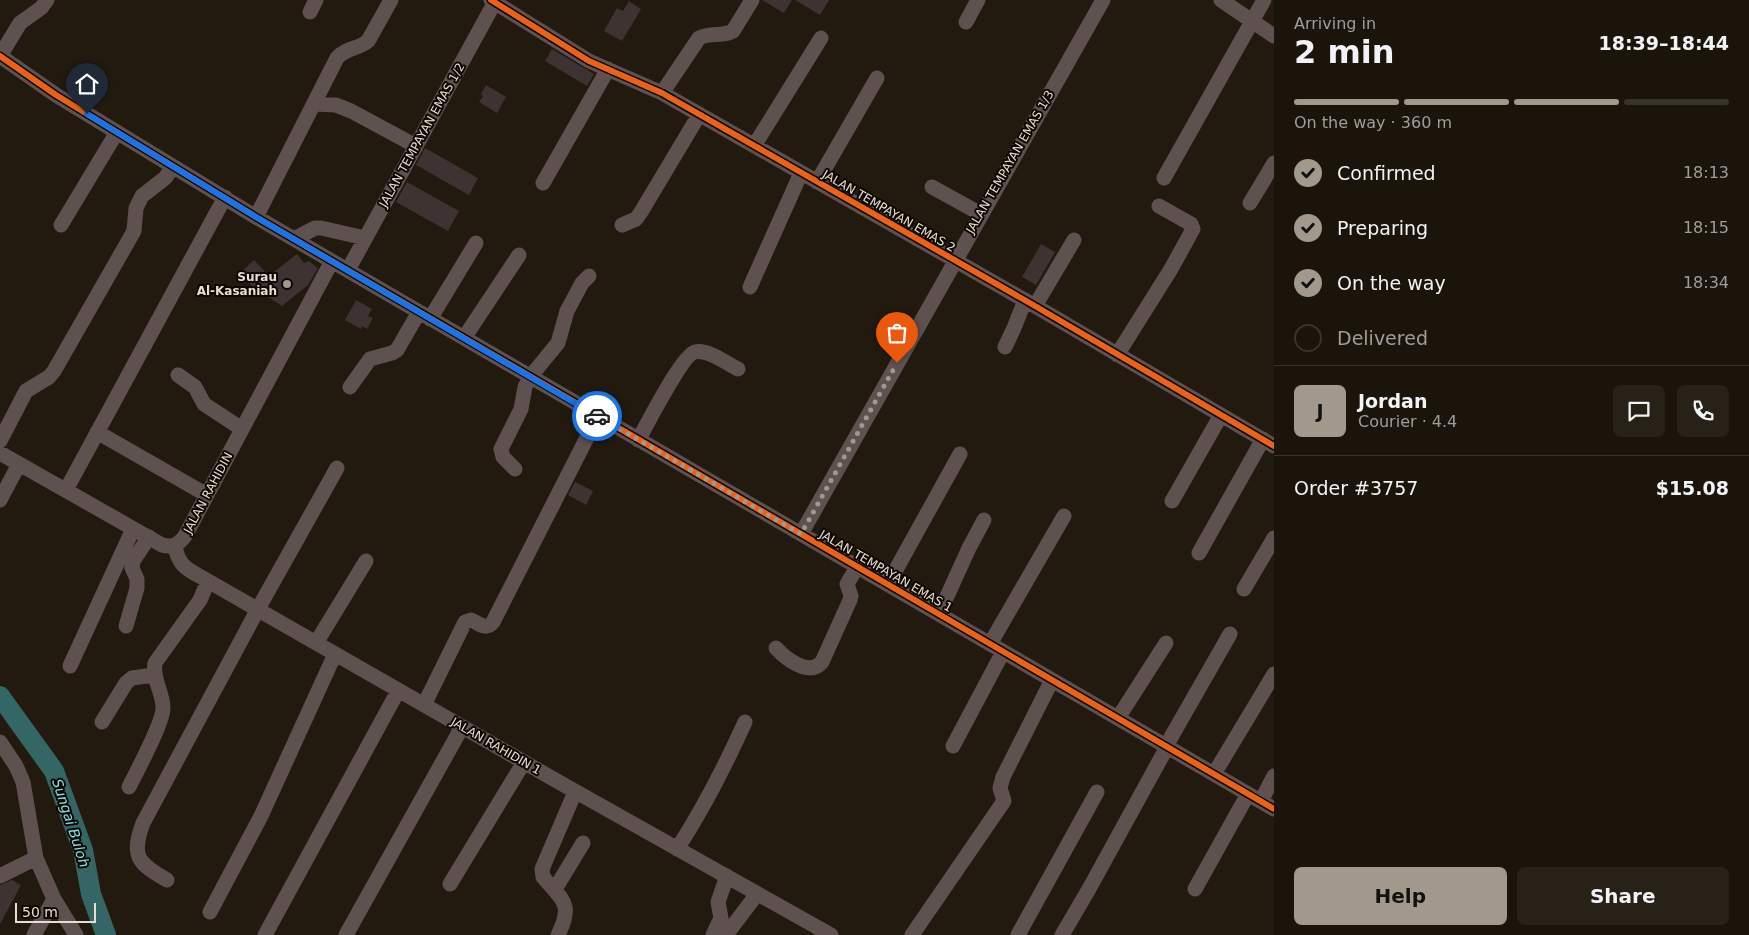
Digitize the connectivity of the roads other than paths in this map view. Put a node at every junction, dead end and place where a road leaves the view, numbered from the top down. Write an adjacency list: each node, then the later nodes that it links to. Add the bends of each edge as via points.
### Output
1 (47, 0): 13 (street, via 20,23)
2 (391, 0): 17 (street, via 368,41 343,51 337,58)
3 (752, 0): 16 (street, via 733,31 699,38)
4 (978, 0): 10 (street)
5 (1103, 0): 32 (street, JALAN TEMPAYAN EMAS 1/3)
6 (1221, 0): 9 (street)
7 (1264, 0): 9 (street)
8 (494, 1): 14 (street, JALAN TEMPAYAN EMAS 2, via 589,61); 20 (street, JALAN TEMPAYAN EMAS 1/2)
9 (1252, 21): 11 (street); 25 (street)
10 (966, 22)
11 (1274, 36)
12 (821, 38): 21 (street)
13 (0, 56): 19 (street, JALAN TEMPAYAN EMAS 1)
14 (608, 69): 16 (street, JALAN TEMPAYAN EMAS 2); 27 (street)
15 (877, 78): 26 (street)
16 (662, 93): 18 (street, JALAN TEMPAYAN EMAS 2)
17 (314, 104): 20 (street, via 336,105 351,111); 33 (street)
18 (700, 115): 21 (street, JALAN TEMPAYAN EMAS 2); 35 (street, via 641,212 636,219)
19 (117, 132): 23 (street, JALAN TEMPAYAN EMAS 1); 34 (street)
20 (416, 146): 36 (street, JALAN TEMPAYAN EMAS 1/2)
21 (754, 146): 24 (street, JALAN TEMPAYAN EMAS 2)
22 (1274, 163): 30 (street)
23 (173, 166): 29 (street, JALAN TEMPAYAN EMAS 1); 60 (street, via 165,178 142,196 136,208 134,231 54,371 26,392)
24 (801, 173): 26 (street, JALAN TEMPAYAN EMAS 2); 45 (street)
25 (1164, 178)
26 (816, 182): 42 (street, JALAN TEMPAYAN EMAS 2)
27 (543, 183)
28 (932, 187): 32 (street)
29 (225, 197): 33 (street, JALAN TEMPAYAN EMAS 1); 58 (street)
30 (1250, 203)
31 (1159, 206): 50 (street, via 1193,229)
32 (981, 214): 42 (street, JALAN TEMPAYAN EMAS 1/3)
33 (256, 217): 37 (street, JALAN TEMPAYAN EMAS 1)
34 (61, 225)
35 (622, 225)
36 (365, 238): 37 (street, via 315,228); 43 (street, JALAN TEMPAYAN EMAS 1/2)
37 (294, 239): 41 (street, JALAN TEMPAYAN EMAS 1)
38 (1074, 240): 46 (street)
39 (476, 244): 47 (street)
40 (519, 255): 48 (street)
41 (332, 261): 43 (street, JALAN TEMPAYAN EMAS 1); 57 (street, JALAN RAHIDIN)
42 (954, 261): 46 (street, JALAN TEMPAYAN EMAS 2); 74 (street, JALAN TEMPAYAN EMAS 1/3)
43 (348, 270): 47 (street, JALAN TEMPAYAN EMAS 1)
44 (589, 276): 53 (street, via 567,311 558,343)
45 (750, 287)
46 (1030, 303): 49 (street); 50 (street, JALAN TEMPAYAN EMAS 2)
47 (424, 315): 48 (street, JALAN TEMPAYAN EMAS 1); 54 (street, via 397,350 370,359)
48 (464, 338): 53 (street, JALAN TEMPAYAN EMAS 1)
49 (1005, 347)
50 (1117, 355): 55 (street, JALAN TEMPAYAN EMAS 2)
51 (738, 369): 59 (street, via 704,353 688,355)
52 (178, 375): 57 (street, via 195,387 204,404)
53 (530, 377): 56 (street, JALAN TEMPAYAN EMAS 1); 66 (street, via 521,409 501,450 503,458)
54 (350, 387)
55 (1221, 415): 61 (street, JALAN TEMPAYAN EMAS 2); 70 (street)
56 (598, 416): 59 (street, JALAN TEMPAYAN EMAS 1); 98 (street, via 493,622 485,627 471,620 465,622)
57 (242, 429): 68 (street, JALAN RAHIDIN)
58 (97, 432): 67 (street); 68 (street)
59 (638, 440): 74 (street, JALAN TEMPAYAN EMAS 1)
60 (0, 441)
61 (1269, 442): 78 (street)
62 (0, 454): 64 (street, JALAN RAHIDIN)
63 (960, 454): 82 (street)
64 (19, 464): 67 (street, JALAN RAHIDIN); 69 (street)
65 (337, 468): 84 (street)
66 (514, 469)
67 (66, 490): 73 (street, JALAN RAHIDIN)
68 (207, 495): 77 (street, JALAN RAHIDIN, via 185,536)
69 (0, 500)
70 (1172, 501)
71 (1064, 516): 91 (street)
72 (984, 520): 85 (street)
73 (133, 528): 75 (street, JALAN RAHIDIN); 93 (street)
74 (801, 534): 80 (street, JALAN TEMPAYAN EMAS 1)
75 (149, 537): 77 (street, JALAN RAHIDIN, via 162,545); 86 (street, via 133,561 137,588)
76 (1274, 538): 83 (street)
77 (175, 546): 81 (street, JALAN RAHIDIN 1, via 180,563)
78 (1199, 553)
79 (366, 561): 88 (street)
80 (857, 566): 82 (street, JALAN TEMPAYAN EMAS 1); 90 (street, via 846,586 850,600 818,667 805,667)
81 (208, 582): 84 (street, JALAN RAHIDIN 1); 95 (street, via 200,600 155,663)
82 (888, 584): 85 (street, JALAN TEMPAYAN EMAS 1)
83 (1244, 589)
84 (258, 609): 88 (street, JALAN RAHIDIN 1); 118 (street, via 148,814 137,841 139,857)
85 (939, 614): 91 (street, JALAN TEMPAYAN EMAS 1)
86 (126, 626)
87 (1230, 634): 105 (street)
88 (316, 643): 92 (street, JALAN RAHIDIN 1)
89 (1166, 643): 99 (street)
90 (776, 648)
91 (997, 648): 96 (street, JALAN TEMPAYAN EMAS 1); 104 (street)
92 (335, 654): 97 (street, JALAN RAHIDIN 1); 124 (street, via 261,816)
93 (70, 666)
94 (1274, 674): 107 (street)
95 (154, 675): 100 (street, via 132,678 126,683); 109 (street, via 162,697 163,714)
96 (1052, 680): 99 (street, JALAN TEMPAYAN EMAS 1); 133 (street, via 1003,777 1000,788 1004,801)
97 (398, 691): 98 (street, JALAN RAHIDIN 1); 127 (street)
98 (424, 705): 102 (street, JALAN RAHIDIN 1)
99 (1118, 718): 105 (street, JALAN TEMPAYAN EMAS 1)
100 (102, 722)
101 (745, 722): 114 (street, via 722,773)
102 (462, 727): 106 (street, JALAN RAHIDIN 1); 128 (street)
103 (0, 742): 115 (street, via 23,782)
104 (953, 746)
105 (1166, 746): 107 (street, JALAN TEMPAYAN EMAS 1); 135 (street)
106 (524, 762): 110 (street, JALAN RAHIDIN 1); 119 (street)
107 (1214, 774): 112 (street, JALAN TEMPAYAN EMAS 1)
108 (1274, 776): 112 (street)
109 (129, 787)
110 (575, 792): 114 (street, JALAN RAHIDIN 1); 120 (street, via 542,870 543,877)
111 (1097, 792): 134 (street)
112 (1261, 801): 121 (street)
113 (583, 843): 120 (street)
114 (677, 849): 117 (street, JALAN RAHIDIN 1)
115 (36, 858): 116 (street); 123 (street)
116 (0, 876)
117 (727, 876): 122 (street, JALAN RAHIDIN 1); 130 (street, via 718,902 721,918)
118 (167, 880)
119 (450, 884)
120 (555, 889): 129 (street, via 566,910)
121 (1195, 889)
122 (757, 894): 131 (street); 132 (street, JALAN RAHIDIN 1)
123 (54, 899): 125 (street); 126 (street)
124 (210, 912)
125 (34, 935)
126 (76, 935)
127 (264, 935)
128 (346, 935)
129 (558, 935)
130 (713, 935)
131 (726, 935)
132 (831, 935)
133 (912, 935)
134 (1018, 935)
135 (1062, 935)

